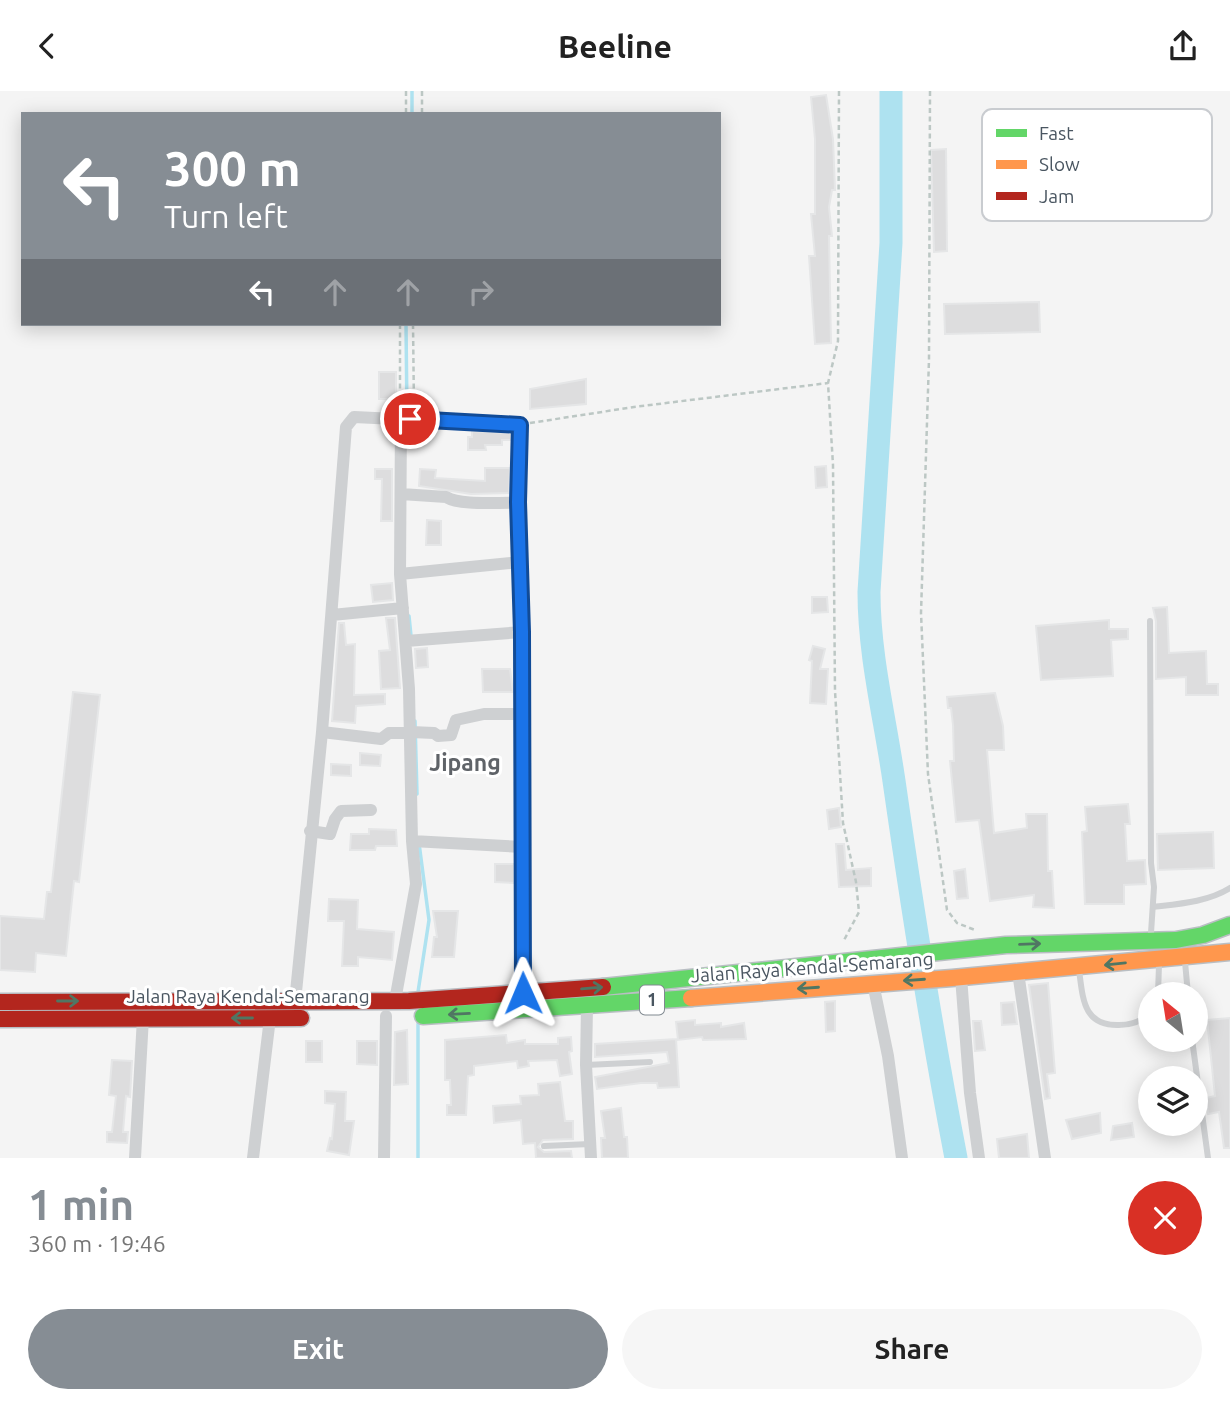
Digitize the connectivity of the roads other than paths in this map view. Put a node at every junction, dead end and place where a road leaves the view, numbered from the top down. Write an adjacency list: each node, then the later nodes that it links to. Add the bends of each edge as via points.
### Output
1 (407, 419): 2 (street); 3 (street, via 520,425); 7 (street, via 354,417 347,422)
2 (406, 494): 3 (street, via 468,502); 5 (street)
3 (518, 502): 4 (street)
4 (520, 562): 5 (street); 9 (street)
5 (405, 574): 6 (street)
6 (403, 608): 7 (street); 10 (street)
7 (332, 615): 12 (street)
8 (1150, 621): 19 (lane)
9 (522, 632): 10 (street); 11 (street)
10 (411, 641): 13 (street)
11 (521, 714): 13 (street, via 456,720 451,735); 17 (street)
12 (321, 732): 13 (street, via 381,739 389,733); 15 (street)
13 (414, 732): 16 (street)
14 (371, 810): 15 (street, via 341,811 330,834)
15 (310, 831): 37 (street)
16 (417, 841): 17 (street); 38 (street)
17 (523, 847): 35 (street)
18 (1230, 888): 19 (lane, via 1183,904)
19 (1153, 908): 22 (lane)
20 (1230, 911): 22 (highway, 1, via 1191,926)
21 (1230, 925): 23 (highway, via 1176,940)
22 (1151, 933): 23 (highway, 1)
23 (1121, 940): 35 (highway, Jalan Raya Kendal-Semarang / 1, one-way to 23, via 853,959)
24 (1230, 944): 26 (highway, 1)
25 (1230, 952): 26 (highway)
26 (1207, 953): 27 (highway, Jalan Raya Kendal-Semarang / 1)
27 (1184, 957): 28 (highway, Jalan Raya Kendal-Semarang / 1); 33 (lane)
28 (1158, 959): 29 (highway, Jalan Raya Kendal-Semarang / 1, one-way to 29); 32 (lane)
29 (1079, 967): 30 (highway, Jalan Raya Kendal-Semarang / 1); 45 (lane, via 1091,1016 1106,1025 1128,1025)
30 (1018, 972): 31 (highway, Jalan Raya Kendal-Semarang / 1); 57 (street)
31 (956, 977): 34 (highway, Jalan Raya Kendal-Semarang / 1, one-way to 34); 56 (street)
32 (1158, 982)
33 (1187, 982)
34 (875, 983): 39 (highway, Jalan Raya Kendal-Semarang / 1, one-way to 39); 55 (street)
35 (523, 993): 40 (highway, Jalan Raya Kendal-Semarang / 1)
36 (0, 1002): 37 (highway, Jalan Raya Kendal-Semarang / 1, one-way to 37)
37 (295, 1002): 38 (highway, Jalan Raya Kendal-Semarang / 1)
38 (404, 1006): 40 (highway, Jalan Raya Kendal-Semarang / 1); 41 (highway, Jalan Raya Kendal-Semarang / 1)
39 (587, 1006): 40 (highway, Jalan Raya Kendal-Semarang / 1, one-way to 40); 48 (street)
40 (427, 1008)
41 (386, 1016): 43 (highway, Jalan Raya Kendal-Semarang / 1); 53 (street)
42 (143, 1018): 43 (highway, Jalan Raya Kendal-Semarang / 1, one-way to 42); 44 (highway, Jalan Raya Kendal-Semarang / 1); 51 (street)
43 (270, 1018): 52 (street)
44 (0, 1019)
45 (1138, 1020)
46 (1194, 1052): 58 (lane)
47 (650, 1062): 48 (lane)
48 (586, 1065): 49 (street)
49 (590, 1144): 50 (lane); 54 (street)
50 (544, 1146)
51 (135, 1158)
52 (253, 1158)
53 (384, 1158)
54 (591, 1158)
55 (902, 1158)
56 (979, 1158)
57 (1045, 1158)
58 (1208, 1158)

